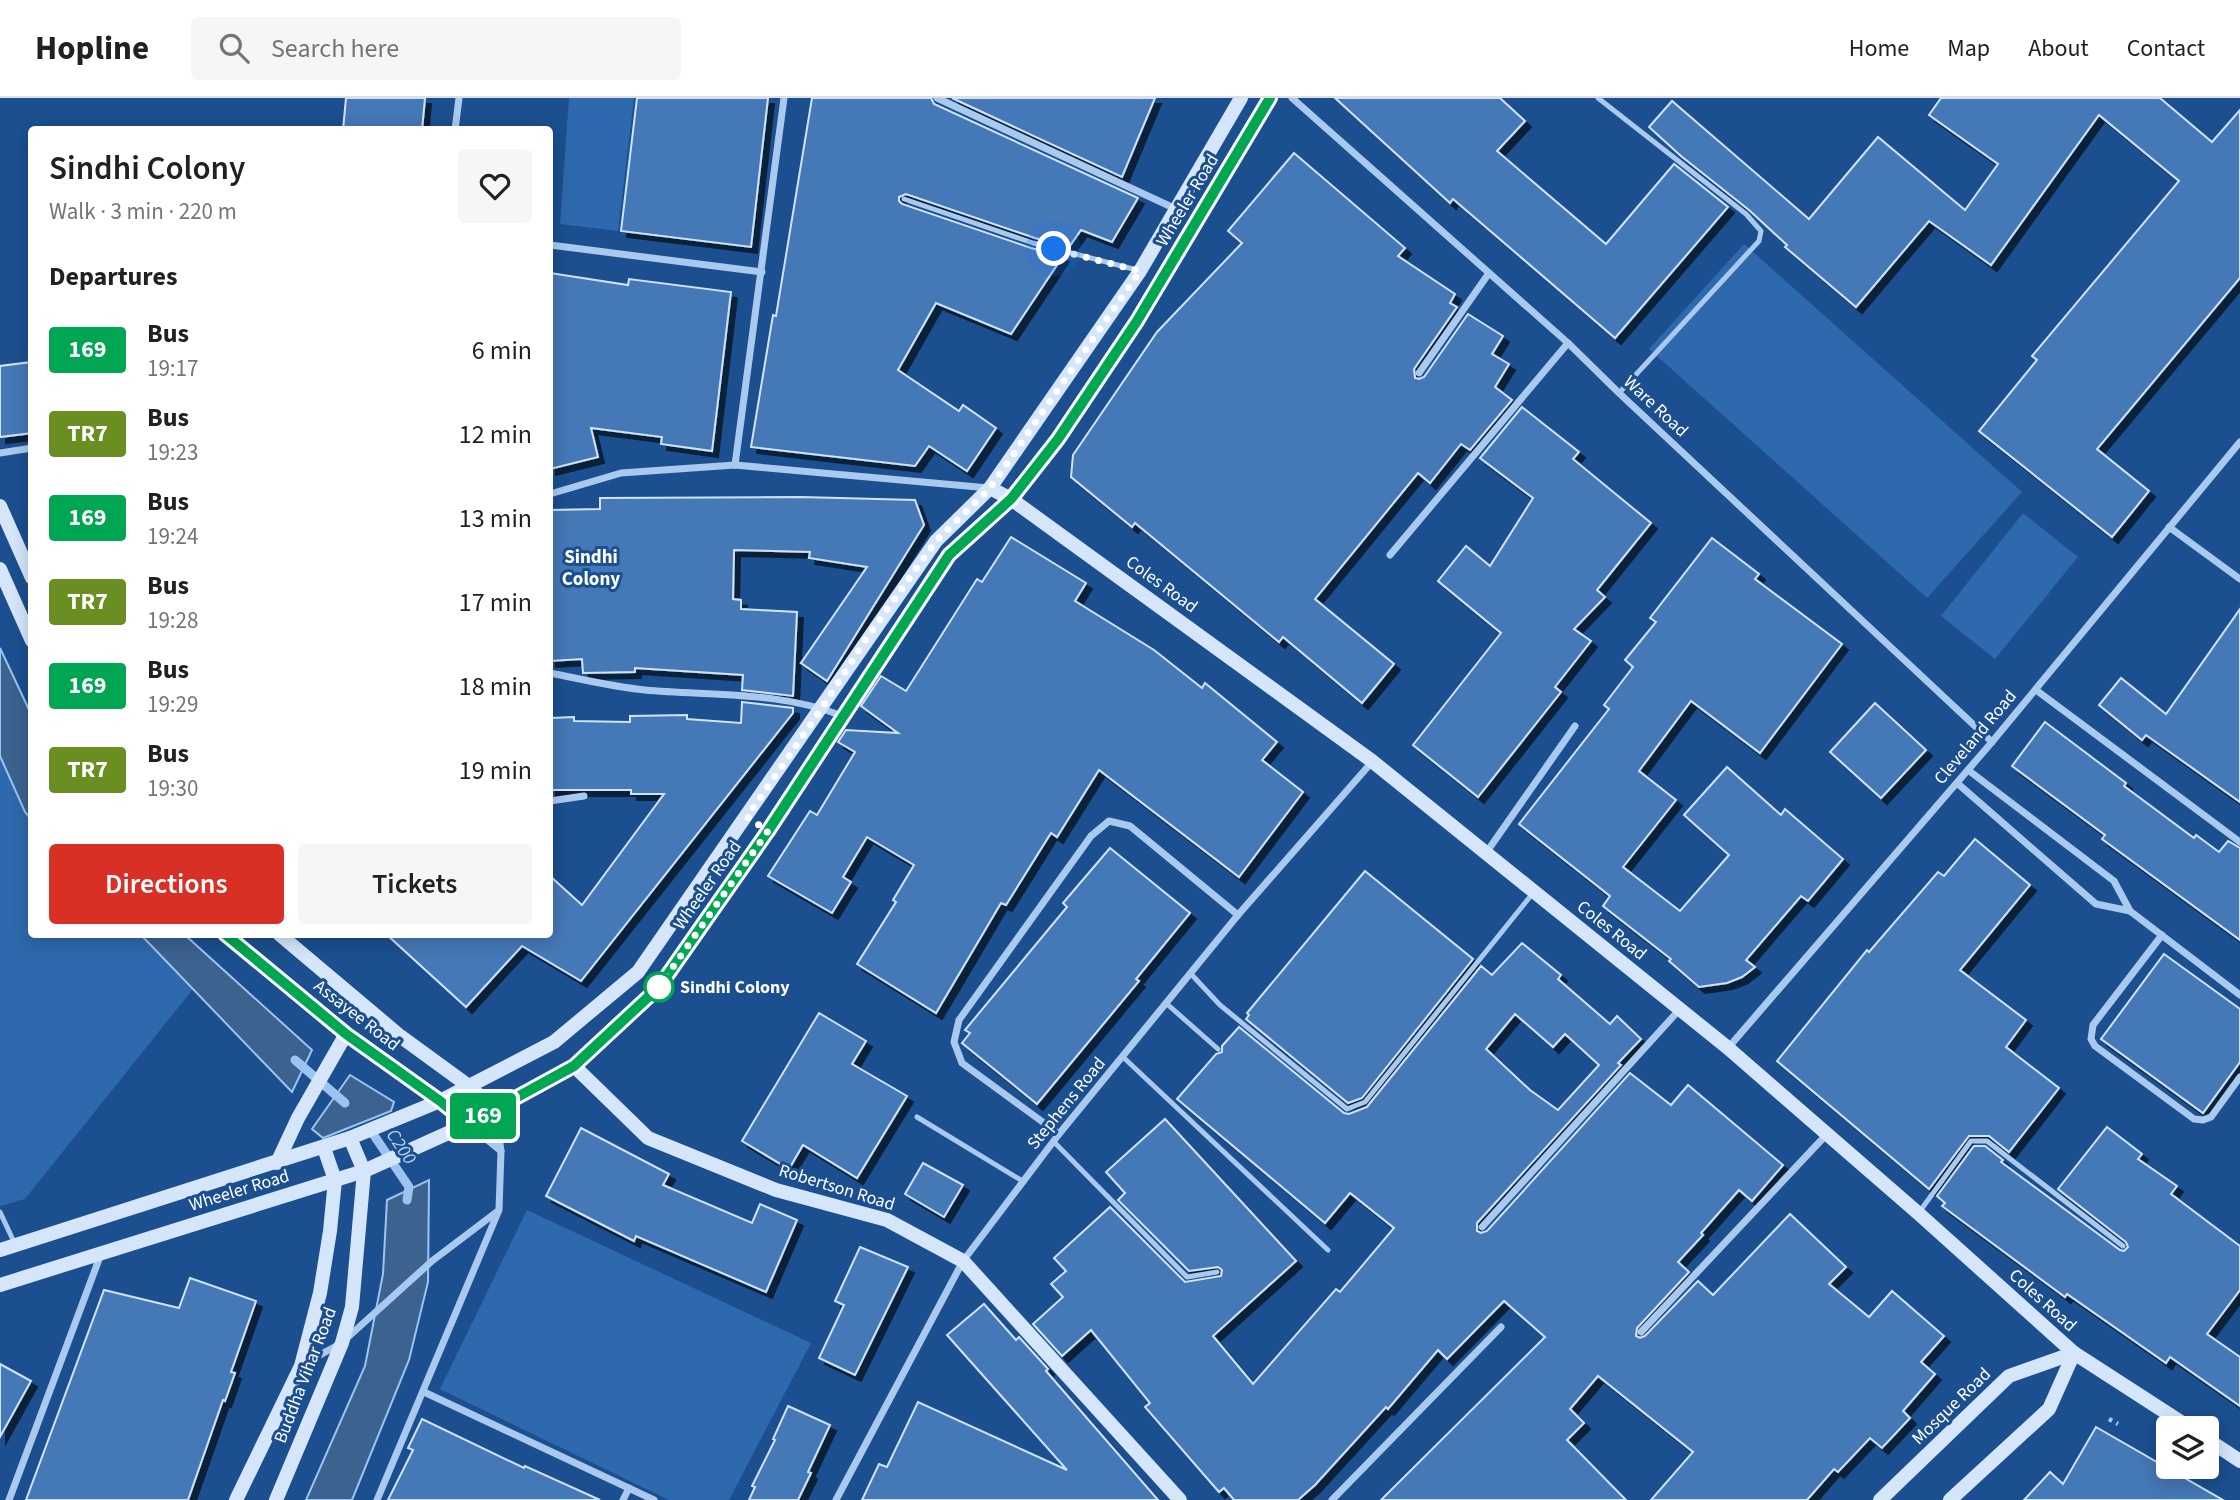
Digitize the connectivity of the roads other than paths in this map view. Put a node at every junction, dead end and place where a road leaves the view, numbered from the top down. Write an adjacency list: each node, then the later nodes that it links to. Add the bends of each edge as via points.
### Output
1 (459, 98): 8 (street)
2 (784, 98): 13 (street)
3 (937, 98): 10 (street)
4 (1241, 98): 10 (main road, Wheeler Road)
5 (1270, 98): 24 (main road, Wheeler Road, via 1137,321 1058,439)
6 (1293, 98): 14 (street, Ware Road)
7 (1598, 98): 17 (lane, via 1746,214 1761,231 1759,241)
8 (456, 126)
9 (904, 199): 12 (lane, via 1032,243)
10 (1176, 209): 12 (main road, Wheeler Road)
11 (553, 245): 13 (street)
12 (1140, 271): 22 (main road, Wheeler Road)
13 (762, 272): 21 (street)
14 (1489, 273): 15 (street, Ware Road); 16 (street)
15 (1568, 343): 17 (street, Ware Road); 27 (street)
16 (1419, 373)
17 (1619, 393): 37 (street, Ware Road)
18 (2240, 442): 26 (street, Cleveland Road)
19 (28, 449): 20 (street)
20 (0, 453)
21 (735, 464): 22 (street); 23 (street, via 621,473)
22 (990, 488): 24 (main road, Coles Road); 34 (main road, Wheeler Road, via 936,541)
23 (553, 493)
24 (1011, 499): 35 (main road, Wheeler Road, via 949,555); 38 (main road, Coles Road)
25 (0, 506): 29 (main road)
26 (2168, 527): 30 (street); 33 (street, Cleveland Road)
27 (1390, 555)
28 (0, 569): 31 (main road)
29 (28, 569)
30 (2240, 579)
31 (28, 632)
32 (553, 674): 34 (street, via 642,690 771,699)
33 (2036, 690): 37 (street, Cleveland Road); 45 (street)
34 (822, 708): 35 (street); 43 (main road, Wheeler Road)
35 (844, 716): 44 (main road, Wheeler Road)
36 (1575, 726): 46 (street)
37 (1992, 742): 39 (street, Cleveland Road)
38 (1372, 761): 46 (main road, Coles Road); 49 (street, Stephens Road)
39 (1968, 770): 40 (street, Cleveland Road); 48 (street, via 2114,881)
40 (1957, 783): 48 (street, via 2096,904); 58 (street, Cleveland Road)
41 (584, 796): 42 (street)
42 (553, 800)
43 (747, 817): 44 (main road); 63 (main road, Wheeler Road, via 638,972 554,1042)
44 (768, 831): 61 (main road, Wheeler Road, via 659,987)
45 (2240, 842)
46 (1486, 853): 47 (main road, Coles Road)
47 (1534, 891): 53 (lane, via 1365,1102 1347,1109 1220,1005); 56 (main road, Coles Road)
48 (2130, 911): 50 (street)
49 (1238, 915): 53 (street, Stephens Road); 68 (street, via 1130,826 1110,821 1091,836 959,1020 954,1042 961,1063)
50 (2162, 934): 54 (street); 62 (street, via 2093,1025 2095,1046 2194,1119 2211,1117)
51 (230, 938): 57 (main road, Assayee Road)
52 (284, 938): 63 (main road, Assayee Road, via 400,1036)
53 (1191, 974): 55 (street, Stephens Road)
54 (2240, 995)
55 (1167, 1004): 59 (lane); 60 (street, Stephens Road)
56 (1679, 1009): 58 (main road, Coles Road); 81 (street)
57 (346, 1034): 64 (main road, Assayee Road); 74 (main road)
58 (1728, 1048): 69 (main road, Coles Road)
59 (1219, 1049)
60 (1124, 1057): 68 (street, Stephens Road); 85 (lane)
61 (574, 1066): 65 (main road, Wheeler Road); 87 (main road, Robertson Road, via 648,1138 776,1190 887,1220)
62 (2240, 1077)
63 (470, 1087): 64 (main road, Wheeler Road); 65 (main road, Assayee Road)
64 (440, 1101): 67 (main road, Assayee Road); 70 (main road, Wheeler Road)
65 (495, 1110): 67 (main road, Wheeler Road); 73 (street)
66 (917, 1117): 77 (lane)
67 (468, 1124): 73 (street); 75 (main road, Wheeler Road)
68 (1059, 1134): 71 (street, Stephens Road)
69 (1827, 1134): 80 (main road, Coles Road); 91 (street)
70 (354, 1137): 72 (main road, Wheeler Road); 75 (main road, Buddha Vihar Road)
71 (1055, 1143): 77 (street, Stephens Road); 88 (lane, via 1187,1277)
72 (324, 1148): 74 (main road, Wheeler Road); 76 (main road, Buddha Vihar Road)
73 (501, 1151): 78 (street)
74 (277, 1163): 82 (main road, Wheeler Road)
75 (370, 1168): 76 (main road, Wheeler Road); 92 (main road, Buddha Vihar Road, via 352,1307)
76 (335, 1180): 86 (main road, Wheeler Road); 94 (main road, Buddha Vihar Road, via 320,1293)
77 (1024, 1182): 87 (street, Stephens Road)
78 (499, 1210): 92 (street, via 432,1261); 95 (street)
79 (0, 1212): 82 (lane)
80 (1918, 1213): 83 (lane, via 1971,1141 1987,1141); 93 (main road, Coles Road)
81 (1482, 1227)
82 (15, 1245): 84 (main road, Wheeler Road)
83 (2123, 1246)
84 (0, 1250)
85 (1328, 1250)
86 (102, 1253): 89 (main road, Wheeler Road); 100 (street)
87 (963, 1261): 106 (street, Stephens Road); 107 (main road, Robertson Road)
88 (1217, 1272)
89 (1, 1285)
90 (1500, 1327): 108 (street)
91 (1641, 1332)
92 (342, 1343): 94 (street); 102 (main road, Buddha Vihar Road)
93 (2074, 1353): 96 (main road, Coles Road); 109 (main road, Mosque Road, via 2009,1376); 110 (main road, via 2049,1409)
94 (301, 1366): 101 (main road, Buddha Vihar Road)
95 (424, 1392): 99 (street); 103 (street)
96 (2171, 1416)
97 (2219, 1447): 98 (main road)
98 (2240, 1461)
99 (629, 1488): 104 (street); 105 (street)
100 (9, 1500)
101 (236, 1500)
102 (276, 1500)
103 (377, 1500)
104 (623, 1500)
105 (654, 1500)
106 (836, 1500)
107 (1180, 1500)
108 (1332, 1500)
109 (1880, 1500)
110 (1950, 1500)

